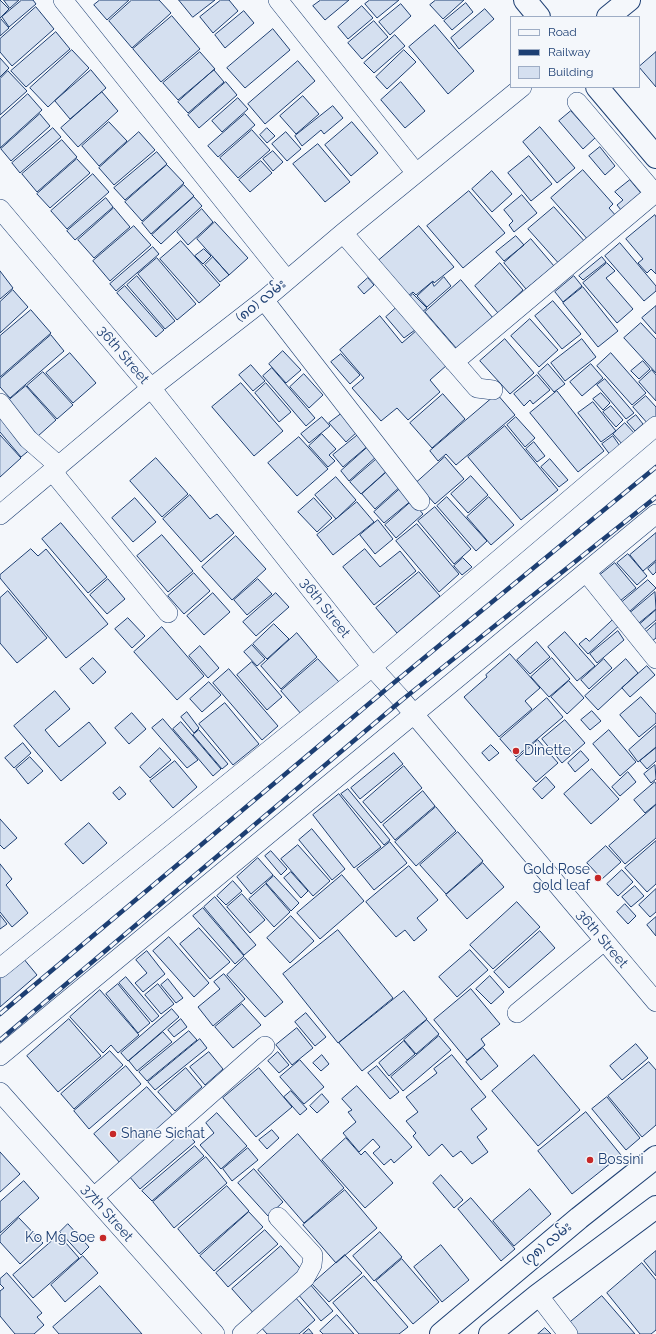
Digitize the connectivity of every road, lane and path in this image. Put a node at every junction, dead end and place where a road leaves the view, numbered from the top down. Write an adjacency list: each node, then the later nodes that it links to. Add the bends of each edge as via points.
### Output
1 (63, 0): 15 (street)
2 (278, 0): 11 (street)
3 (525, 0): 5 (main road)
4 (629, 0): 6 (main road)
5 (538, 16)
6 (609, 16)
7 (521, 88): 11 (street, (၈၀) လမ်း)
8 (598, 88): 10 (main road)
9 (577, 102): 12 (street)
10 (656, 157)
11 (416, 173): 14 (street, (၈၀) လမ်း)
12 (655, 194): 17 (street)
13 (0, 209): 18 (street, 36th Street)
14 (344, 233): 15 (street, (၈၀) လမ်း); 17 (street)
15 (287, 280): 16 (street, (၈၀) လမ်း)
16 (264, 300): 18 (street, (၈၀) လမ်း); 23 (street)
17 (454, 362): 19 (street, via 477,388)
18 (151, 388): 22 (street, (၈၀) လမ်း); 29 (street, 36th Street)
19 (493, 390)
20 (0, 403): 22 (street)
21 (656, 426): 29 (street)
22 (56, 469): 25 (street, (၈၀) လမ်း); 27 (street)
23 (420, 501)
24 (656, 514): 26 (street)
25 (0, 515)
26 (586, 572): 28 (street); 30 (street)
27 (168, 613)
28 (656, 659)
29 (372, 667): 30 (street, 36th Street); 32 (street)
30 (413, 714): 31 (street, 36th Street); 36 (street)
31 (604, 941): 33 (street, 36th Street); 34 (street)
32 (0, 968)
33 (656, 1002)
34 (518, 1013)
35 (265, 1046): 39 (street)
36 (0, 1056)
37 (0, 1092): 39 (street, 37th Street)
38 (656, 1157): 45 (main road, (၇၈) လမ်း, via 578,1218)
39 (94, 1197): 43 (street, 37th Street)
40 (656, 1207): 42 (main road)
41 (278, 1218): 44 (street, via 313,1255 312,1265 305,1278)
42 (538, 1295): 46 (main road); 47 (street)
43 (215, 1334)
44 (242, 1334)
45 (441, 1334)
46 (490, 1334)
47 (568, 1334)

